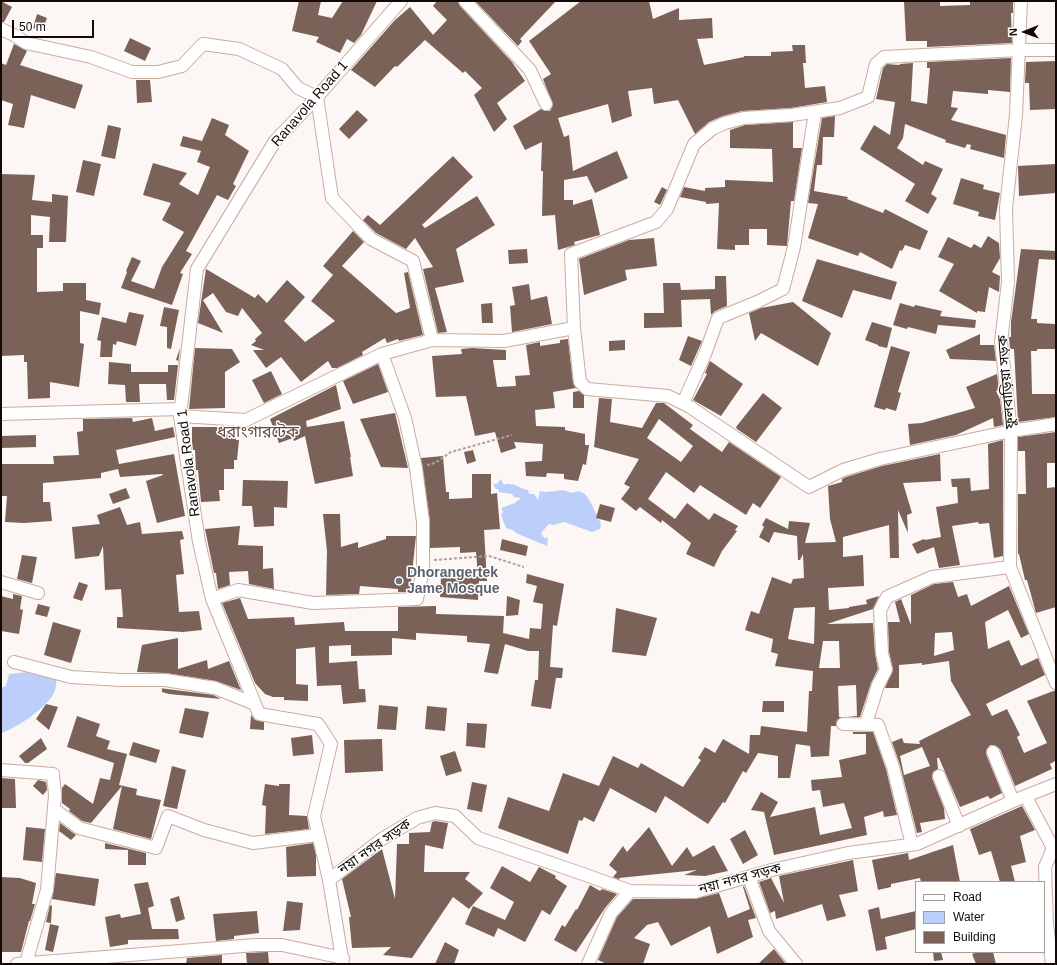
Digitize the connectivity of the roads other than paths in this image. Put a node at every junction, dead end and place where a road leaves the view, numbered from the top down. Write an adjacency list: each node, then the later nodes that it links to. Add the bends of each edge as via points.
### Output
1 (401, 1): 7 (street, Ranavola Road 1)
2 (465, 1): 8 (street, via 530,70)
3 (1021, 1): 5 (street, ফুলবাড়িয়া সড়ক)
4 (1, 29): 7 (street, via 26,42 91,57 132,72 158,72 182,66 204,44 239,49 282,69 298,88)
5 (1019, 50): 6 (street); 9 (street, via 884,57 876,64 868,97 840,108); 17 (street, ফুলবাড়িয়া সড়ক, via 1016,115 1006,208 1008,282 1001,342)
6 (1056, 50)
7 (317, 98): 11 (street, via 332,198 371,239 413,261); 14 (street, Ranavola Road 1, via 275,141 197,269)
8 (546, 104)
9 (815, 112): 10 (street, via 744,118 712,129 694,144 667,209 656,222 571,254); 13 (street, via 794,247 783,289 718,318 705,354)
10 (574, 328): 11 (street, via 504,341); 13 (street, via 580,382 587,389 668,396)
11 (432, 340): 12 (street)
12 (382, 354): 14 (street, via 246,420); 21 (street, via 405,418 416,468 423,522 423,561 417,599 314,603 238,590)
13 (682, 403): 17 (street, via 809,486 843,470 880,458)
14 (181, 412): 15 (street, via 81,411); 21 (street, Ranavola Road 1, via 199,542)
15 (1, 414)
16 (1056, 424): 17 (street)
17 (1011, 431): 18 (street, ফুলবাড়িয়া সড়ক)
18 (1010, 567): 23 (street, ফুলবাড়িয়া সড়ক); 26 (street, via 932,577 888,597 880,610 882,653 886,670 878,685)
19 (1, 582): 20 (street)
20 (38, 593)
21 (212, 599): 24 (street, Ranavola Road 1)
22 (14, 662): 24 (street, via 71,677 165,680 215,688)
23 (1056, 684)
24 (255, 704): 35 (street, Ranavola Road 1, via 259,714 318,724 331,744 314,816)
25 (843, 724): 26 (street)
26 (866, 724): 36 (street, via 878,724 893,767)
27 (993, 752): 32 (street)
28 (1, 770): 33 (street, via 53,774)
29 (939, 776): 34 (street)
30 (1056, 784): 31 (street, নয়া নগর সড়ক)
31 (1026, 797): 32 (street, নয়া নগর সড়ক); 45 (street, via 1053,848 1045,868)
32 (1013, 801): 34 (street, নয়া নগর সড়ক)
33 (54, 809): 35 (street, via 79,828 156,848 168,816 204,830 253,843); 42 (street, via 47,890)
34 (959, 826): 37 (street, নয়া নগর সড়ক, via 917,844 848,853)
35 (318, 835): 38 (street, Ranavola Road 1)
36 (911, 841)
37 (749, 877): 39 (street, নয়া নগর সড়ক, via 695,892); 44 (street, via 769,931)
38 (329, 880): 39 (street, নয়া নগর সড়ক, via 382,839 417,818 435,813 455,816 478,838); 41 (street, Ranavola Road 1)
39 (630, 891): 43 (street, via 611,913)
40 (180, 958): 41 (street, via 231,946 282,944); 42 (street)
41 (343, 961)
42 (21, 964)
43 (588, 964)
44 (796, 964)
45 (1052, 964)

